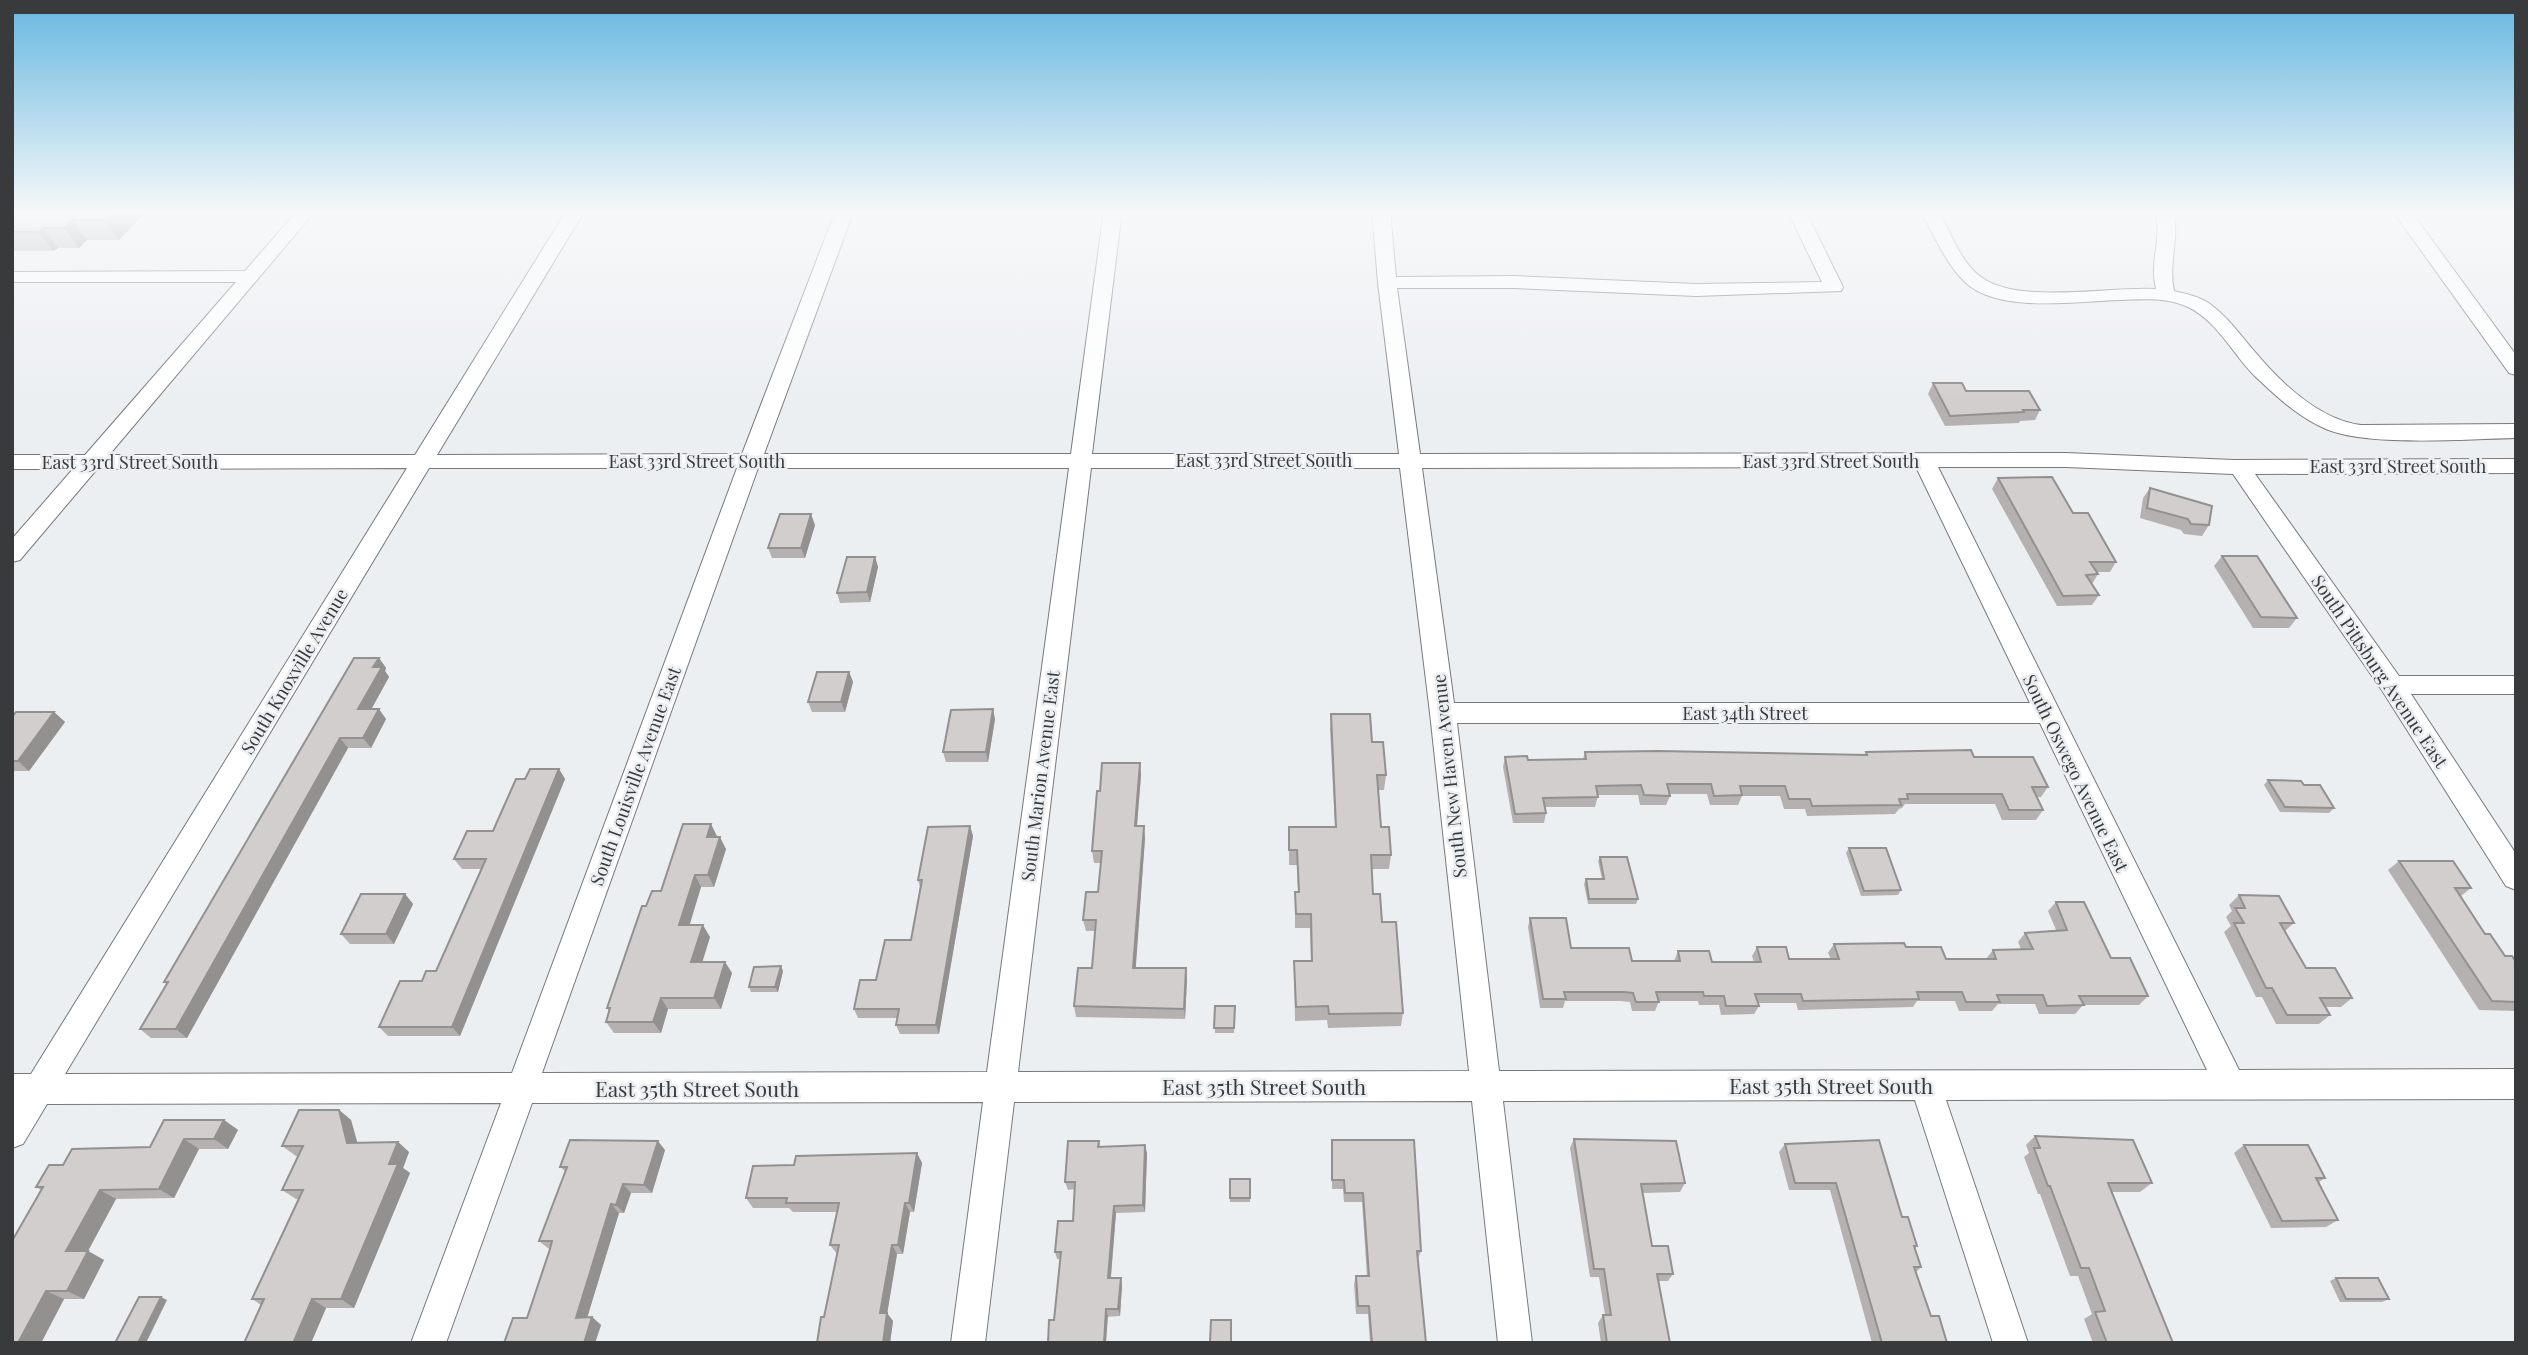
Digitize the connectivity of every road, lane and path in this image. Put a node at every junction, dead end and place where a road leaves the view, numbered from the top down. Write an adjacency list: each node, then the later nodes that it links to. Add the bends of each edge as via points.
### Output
1 (252, 273): 10 (street)
2 (537, 273): 22 (street, South Knoxville Avenue)
3 (821, 273): 18 (street, South Louisville Avenue East)
4 (1104, 273): 16 (street, South Marion Avenue East)
5 (1386, 273): 12 (street, South New Haven Avenue)
6 (1827, 273): 12 (street, via 1834,287 1696,290 1514,282)
7 (1968, 273): 13 (street, via 1994,292 2021,296)
8 (2161, 273): 13 (street)
9 (2447, 273): 14 (street)
10 (250, 276): 11 (street); 21 (street)
11 (12, 277)
12 (1387, 283): 17 (street, South New Haven Avenue)
13 (2166, 295): 15 (street, via 2206,309 2263,373 2296,401 2344,428)
14 (2516, 369)
15 (2516, 431)
16 (1079, 460): 17 (street, East 33rd Street South); 18 (street, East 33rd Street South); 35 (street, South Marion Avenue East)
17 (1411, 460): 19 (street, East 33rd Street South); 28 (street, South New Haven Avenue)
18 (749, 461): 22 (street, East 33rd Street South); 36 (street, South Louisville Avenue East)
19 (1924, 461): 24 (street, East 33rd Street South, via 2066,460); 29 (street, South Oswego Avenue East)
20 (12, 462): 21 (street, East 33rd Street South)
21 (91, 462): 22 (street, East 33rd Street South); 25 (street)
22 (421, 462): 37 (street, South Knoxville Avenue)
23 (2516, 466): 24 (street, East 33rd Street South)
24 (2239, 467): 26 (street, South Pittsburg Avenue East)
25 (12, 554)
26 (2392, 685): 27 (street); 30 (street, South Pittsburg Avenue East)
27 (2516, 685)
28 (1443, 713): 29 (street, East 34th Street); 34 (street, South New Haven Avenue)
29 (2047, 713): 32 (street, South Oswego Avenue East)
30 (2516, 878)
31 (1924, 1084): 32 (street, East 35th Street South); 34 (street, East 35th Street South); 42 (street)
32 (2230, 1084): 33 (street, East 35th Street South)
33 (2516, 1084)
34 (1484, 1086): 35 (street, East 35th Street South); 41 (street, South New Haven Avenue)
35 (1001, 1087): 36 (street, East 35th Street South); 40 (street, South Marion Avenue East)
36 (522, 1088): 37 (street, East 35th Street South); 39 (street, South Louisville Avenue East)
37 (26, 1089): 38 (street, South Knoxville Avenue)
38 (12, 1133)
39 (428, 1343)
40 (968, 1343)
41 (1515, 1343)
42 (2011, 1343)

